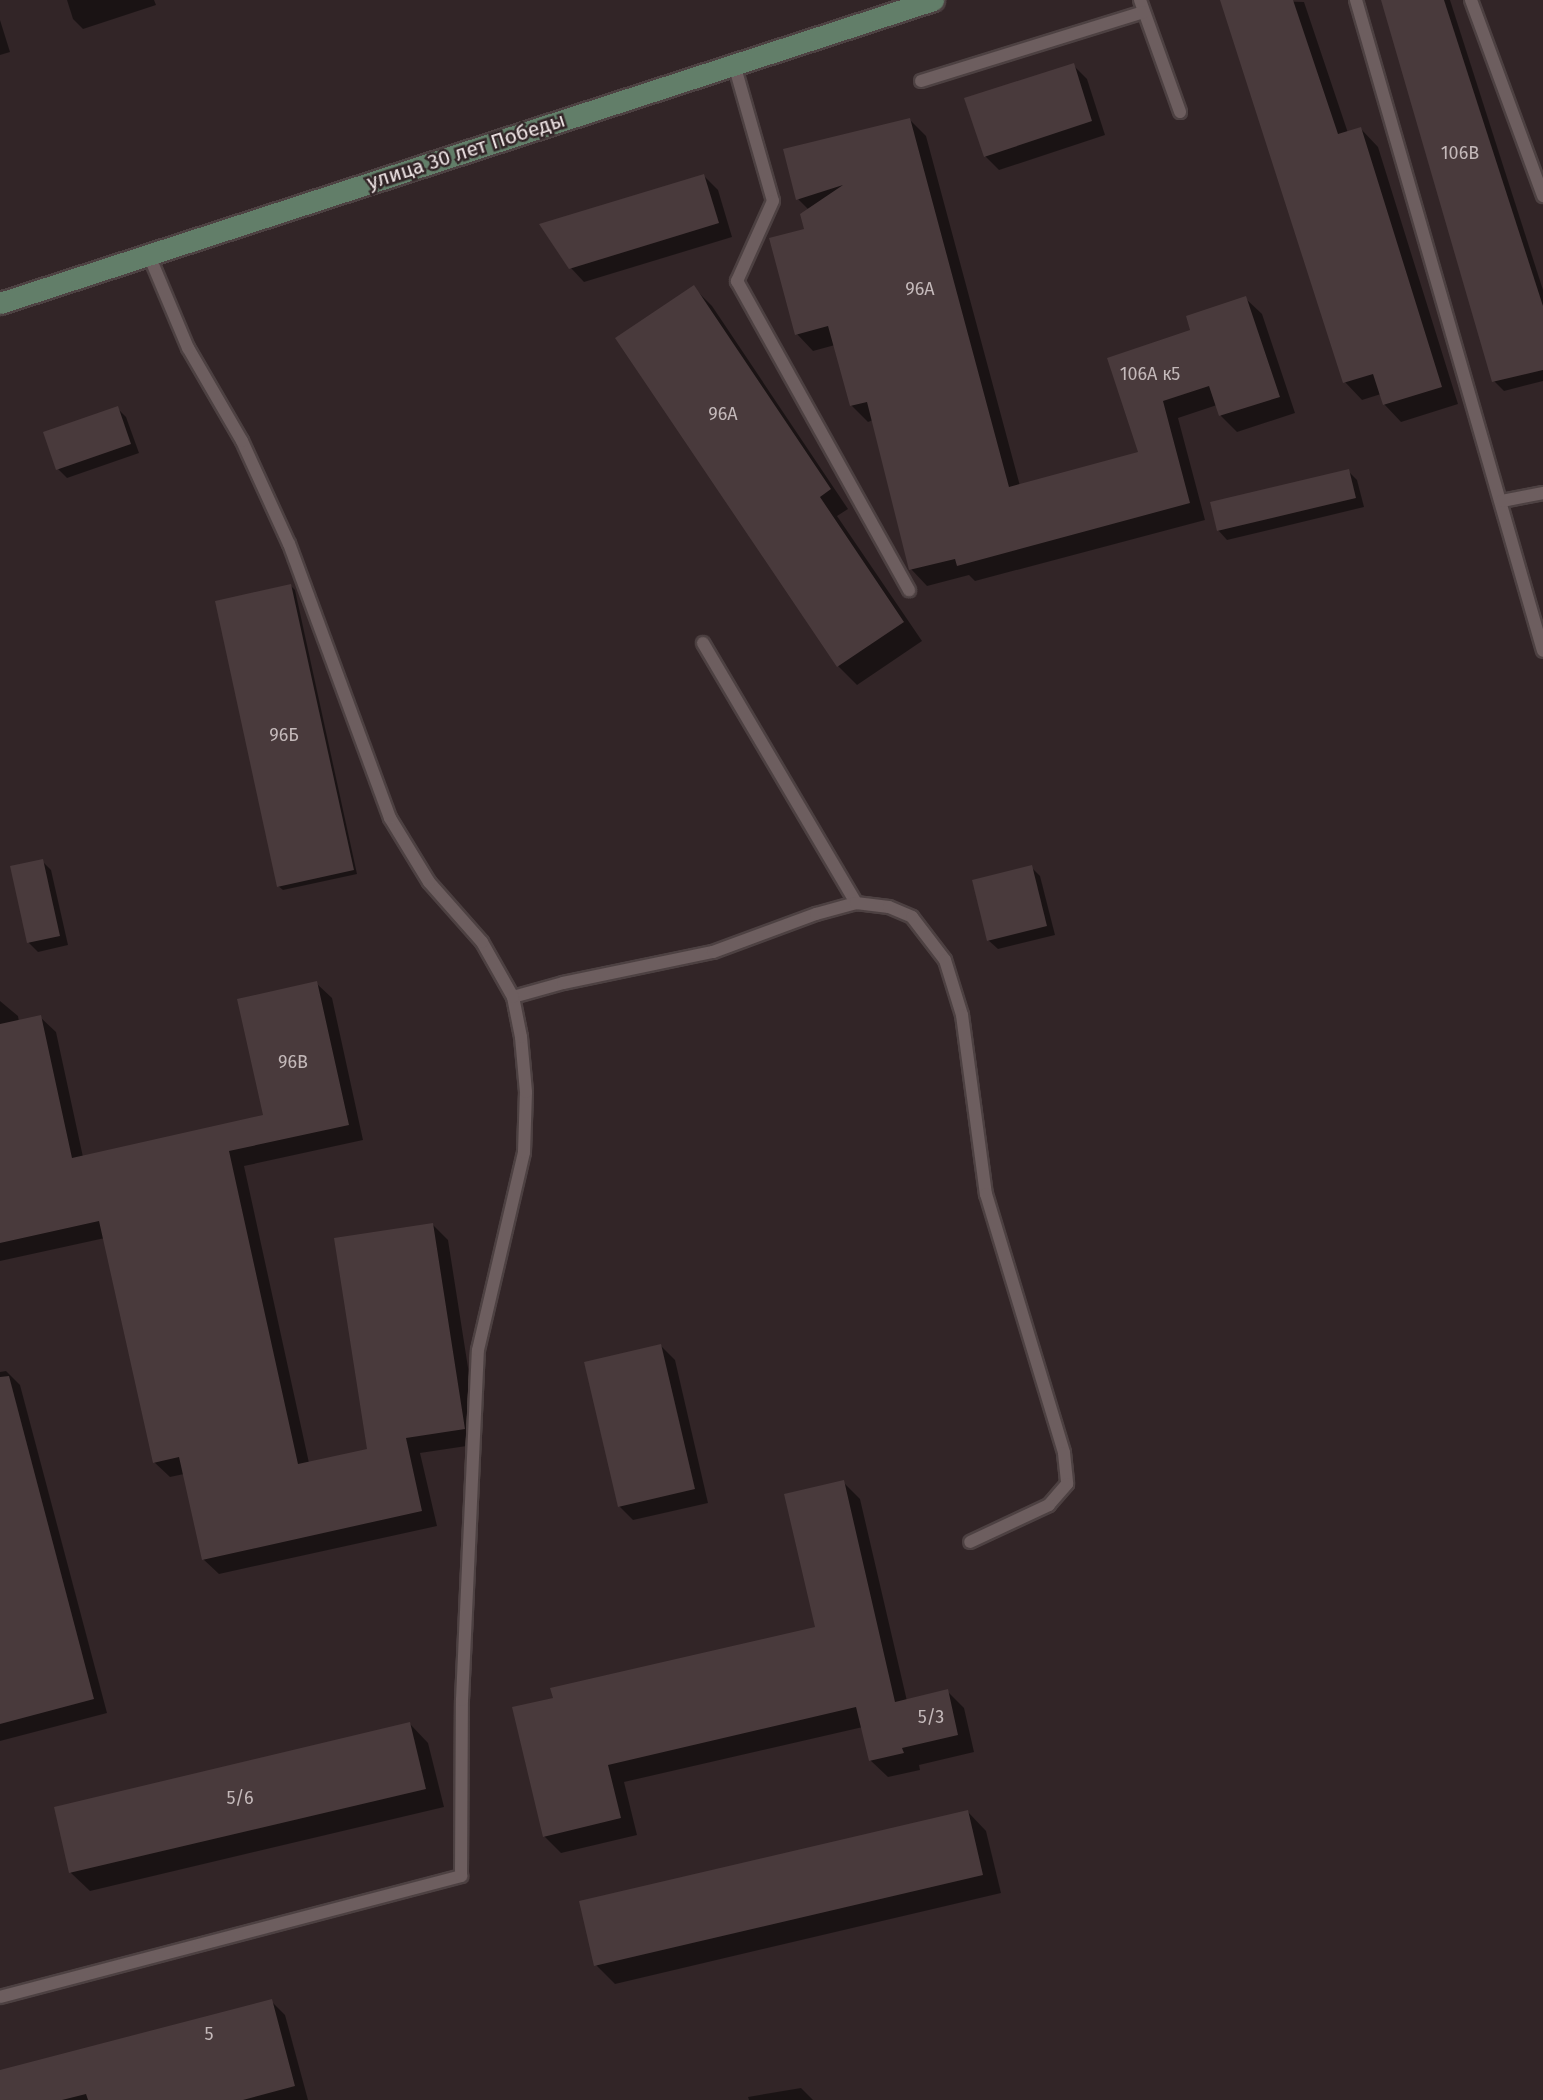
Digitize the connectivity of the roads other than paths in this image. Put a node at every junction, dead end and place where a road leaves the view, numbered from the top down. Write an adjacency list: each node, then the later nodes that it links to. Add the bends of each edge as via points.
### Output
1 (933, 0): 5 (main road, улица 30 лет Победы)
2 (1356, 0): 12 (lane)
3 (1471, 0): 8 (lane)
4 (1142, 6): 6 (lane); 7 (lane)
5 (734, 64): 9 (main road, улица 30 лет Победы); 13 (lane, via 773,201 737,281)
6 (920, 81)
7 (1180, 112)
8 (1543, 196)
9 (149, 254): 10 (main road, улица 30 лет Победы); 17 (lane, via 188,348 242,440 289,544 390,818 429,882 482,942)
10 (0, 303)
11 (1543, 493): 12 (lane)
12 (1502, 501): 15 (lane)
13 (909, 590)
14 (703, 643): 16 (lane)
15 (1543, 651)
16 (856, 903): 17 (lane, via 713,952); 18 (lane, via 889,907 912,917 945,960 962,1015 986,1194 1064,1452 1067,1484 1049,1505)
17 (513, 997): 19 (lane, via 526,1092 524,1152 478,1350 462,1700 461,1876)
18 (970, 1542)
19 (0, 1997)

